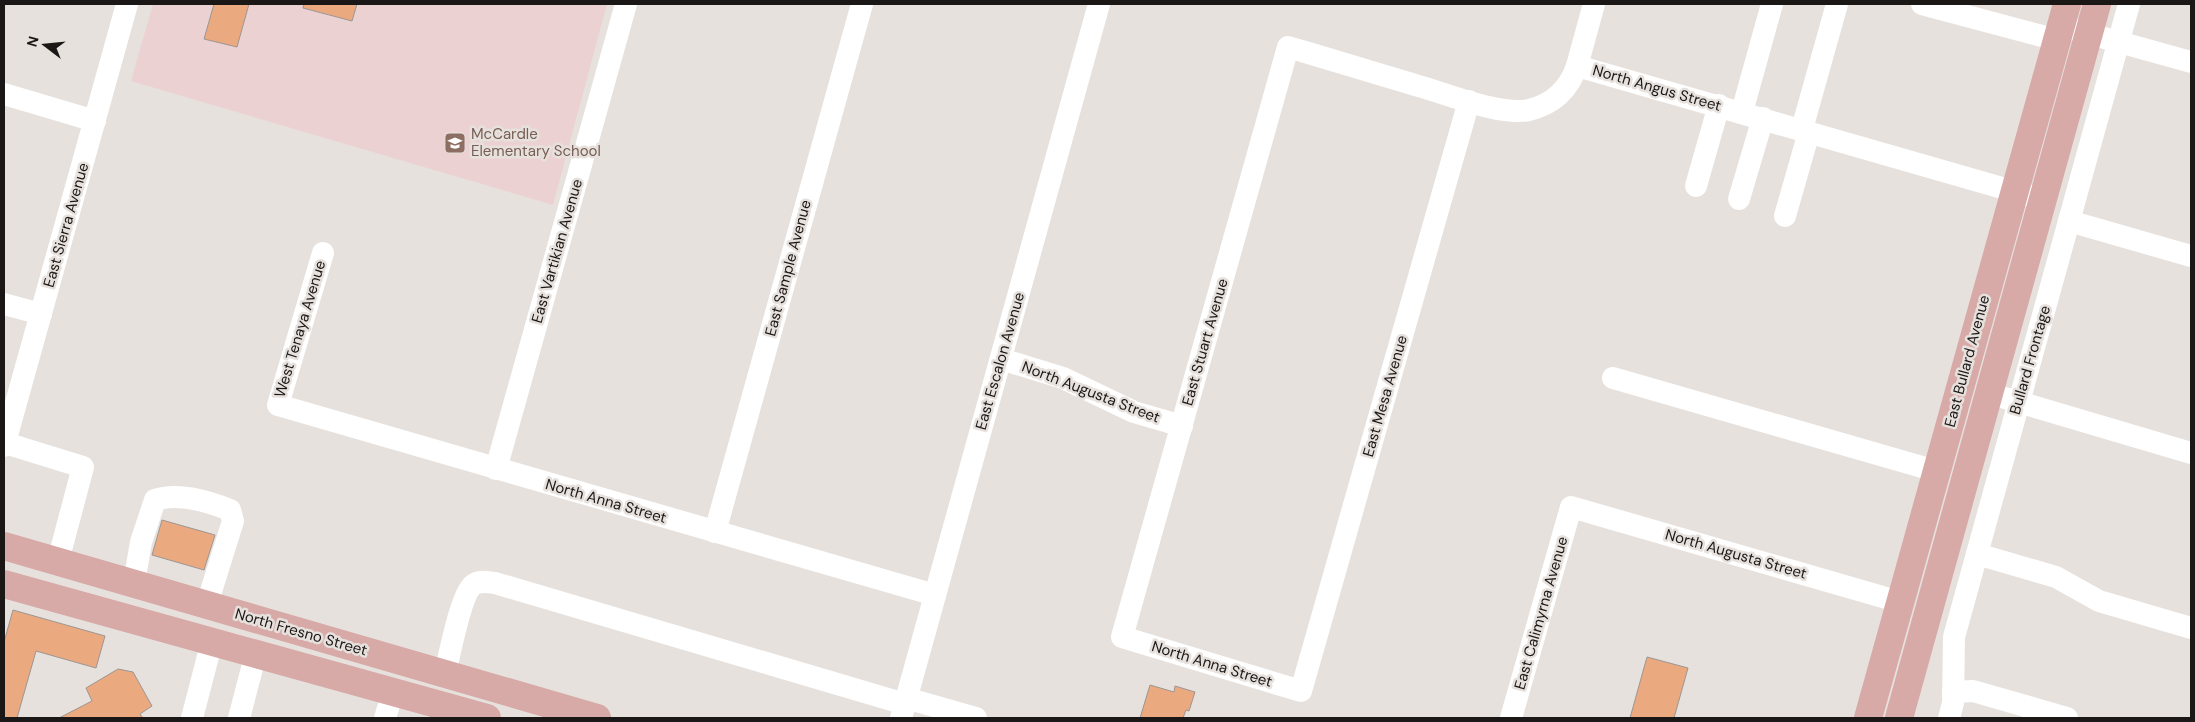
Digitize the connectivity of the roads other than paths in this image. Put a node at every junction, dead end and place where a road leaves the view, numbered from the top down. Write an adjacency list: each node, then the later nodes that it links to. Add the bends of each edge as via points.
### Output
1 (128, 4): 22 (street, East Sierra Avenue)
2 (626, 4): 42 (street, East Vartikian Avenue)
3 (862, 4): 45 (street, East Sample Avenue)
4 (1099, 4): 34 (street, East Escalon Avenue)
5 (1594, 4): 16 (street)
6 (1772, 4): 20 (street)
7 (1837, 4): 23 (street)
8 (1922, 4): 11 (street)
9 (2097, 4): 12 (main road, East Bullard Avenue)
10 (2129, 4): 13 (street, Bullard Frontage)
11 (2061, 23): 12 (street); 25 (main road, East Bullard Avenue)
12 (2089, 33): 13 (street); 27 (main road, East Bullard Avenue)
13 (2118, 41): 15 (street); 29 (street, Bullard Frontage)
14 (1288, 47): 18 (street, North Angus Street); 39 (street, East Stuart Avenue)
15 (2191, 62)
16 (1577, 66): 18 (street, North Angus Street, via 1567,88 1557,98 1529,110 1514,111); 19 (street, North Angus Street)
17 (4, 94): 22 (street)
18 (1469, 101): 59 (street, East Mesa Avenue)
19 (1719, 105): 20 (street, North Angus Street); 24 (street)
20 (1742, 112): 21 (street, North Angus Street)
21 (1763, 118): 23 (street, North Angus Street); 26 (street)
22 (95, 121): 33 (street, East Sierra Avenue)
23 (1806, 130): 25 (street, North Angus Street); 28 (street)
24 (1696, 186)
25 (2014, 191): 27 (street, North Angus Street); 43 (main road, East Bullard Avenue)
26 (1739, 199)
27 (2044, 200): 36 (main road, East Bullard Avenue)
28 (1785, 216)
29 (2069, 221): 31 (street); 37 (street, Bullard Frontage)
30 (323, 253): 38 (street, West Tenaya Avenue)
31 (2191, 256)
32 (4, 304): 33 (street)
33 (41, 314): 40 (street, East Sierra Avenue)
34 (1001, 358): 39 (street, North Augusta Street, via 1063,378 1134,412); 51 (street, East Escalon Avenue)
35 (1613, 378): 43 (street)
36 (1990, 394): 37 (street); 72 (main road, East Bullard Avenue)
37 (2018, 403): 41 (street); 47 (street, Bullard Frontage)
38 (278, 405): 42 (street, North Anna Street)
39 (1182, 426): 55 (street, East Stuart Avenue)
40 (4, 445): 48 (street, via 83,467)
41 (2191, 453)
42 (496, 469): 45 (street, North Anna Street)
43 (1936, 472): 52 (main road, East Bullard Avenue)
44 (1571, 507): 52 (street, North Augusta Street); 69 (street, East Calimyrna Avenue)
45 (715, 532): 51 (street, North Anna Street)
46 (4, 546): 48 (main road, North Fresno Street)
47 (1977, 554): 54 (street, via 2056,578 2099,601); 61 (street, Bullard Frontage, via 1954,637)
48 (58, 561): 49 (main road, North Fresno Street)
49 (134, 583): 53 (main road, North Fresno Street); 53 (street, via 141,542 155,500 169,496 206,502 230,510 233,522)
50 (4, 584): 56 (main road)
51 (935, 595): 62 (street, East Escalon Avenue)
52 (1900, 602): 70 (main road, East Bullard Avenue); 71 (main road, via 1910,609 1911,618 1889,704)
53 (207, 604): 58 (main road, North Fresno Street)
54 (2191, 628)
55 (1122, 637): 59 (street, North Anna Street)
56 (212, 641): 57 (main road); 63 (street)
57 (256, 653): 58 (main road, via 276,644 293,644 398,674 426,678); 60 (main road); 64 (street)
58 (445, 674): 62 (street, via 468,591 471,586 484,581); 67 (main road, North Fresno Street)
59 (1301, 691)
60 (393, 692): 65 (street); 66 (main road)
61 (1953, 692): 73 (street, Bullard Frontage); 74 (street, via 1973,691)
62 (904, 707): 68 (street)
63 (192, 718)
64 (239, 718)
65 (385, 718)
66 (482, 718)
67 (598, 718)
68 (976, 718)
69 (1511, 718)
70 (1868, 718)
71 (1895, 718)
72 (1900, 718)
73 (1949, 718)
74 (2067, 718)

